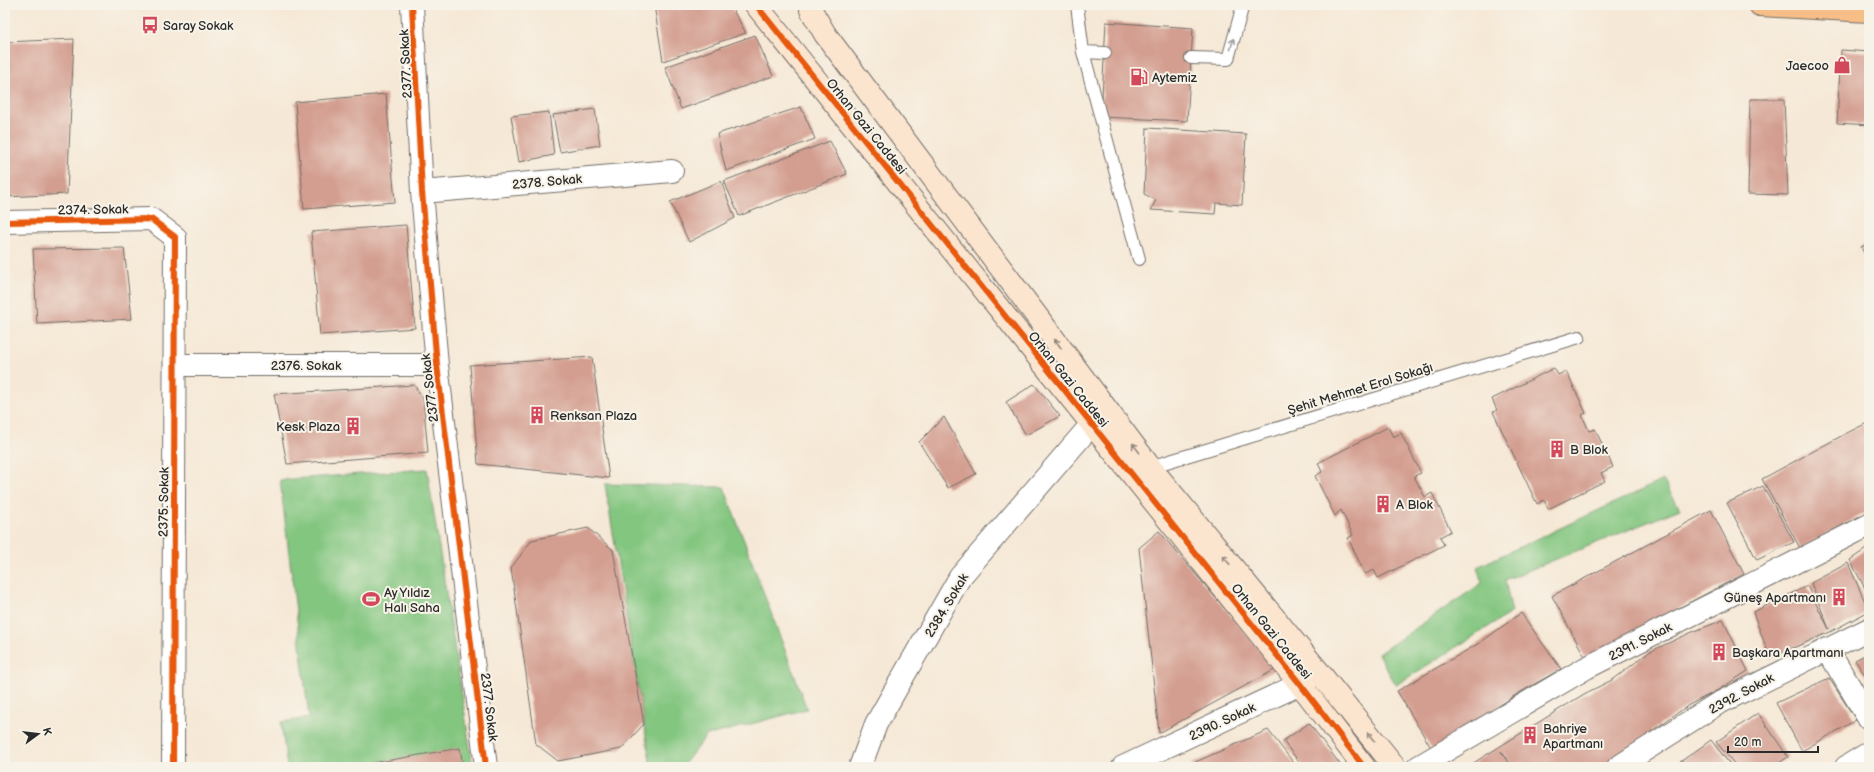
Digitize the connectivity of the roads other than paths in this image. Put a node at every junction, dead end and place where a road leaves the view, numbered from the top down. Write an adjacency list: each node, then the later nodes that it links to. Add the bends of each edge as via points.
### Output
1 (412, 5): 12 (street, 2377. Sokak)
2 (756, 5): 19 (street, Orhan Gazi Caddesi)
3 (811, 5): 20 (street, Orhan Gazi Caddesi, one-way to 3, via 825,34 810,10)
4 (1077, 5): 8 (lane)
5 (1243, 5): 10 (lane, one-way to 5, via 1228,59)
6 (1760, 5): 7 (main road)
7 (1869, 11)
8 (1083, 52): 9 (lane); 15 (lane)
9 (1105, 53)
10 (1191, 58)
11 (672, 171): 12 (street, 2378. Sokak)
12 (422, 192): 18 (street, 2377. Sokak)
13 (5, 222): 14 (street, 2374. Sokak, via 150,219)
14 (175, 237): 17 (street, 2375. Sokak)
15 (1138, 259)
16 (1579, 336): 20 (lane, Şehit Mehmet Erol Sokağı)
17 (175, 365): 18 (street, 2376. Sokak); 28 (street, 2375. Sokak)
18 (437, 365): 29 (street, 2377. Sokak)
19 (1091, 425): 25 (street, Orhan Gazi Caddesi); 30 (street, 2384. Sokak, via 960,577 876,724)
20 (1150, 467): 24 (street, Orhan Gazi Caddesi, one-way to 20)
21 (1869, 525): 34 (street, 2391. Sokak, via 1586,668)
22 (1869, 629): 23 (street, 2392. Sokak)
23 (1827, 649): 26 (street); 35 (street, 2392. Sokak, via 1717,704)
24 (1318, 671): 25 (street, 2390. Sokak); 33 (street, Orhan Gazi Caddesi, one-way to 24)
25 (1300, 684): 31 (street, 2390. Sokak); 32 (street, Orhan Gazi Caddesi)
26 (1869, 719)
27 (1869, 753): 36 (street)
28 (173, 767)
29 (486, 767)
30 (860, 767)
31 (1123, 767)
32 (1364, 767)
33 (1395, 767)
34 (1418, 767)
35 (1618, 767)
36 (1846, 767)

